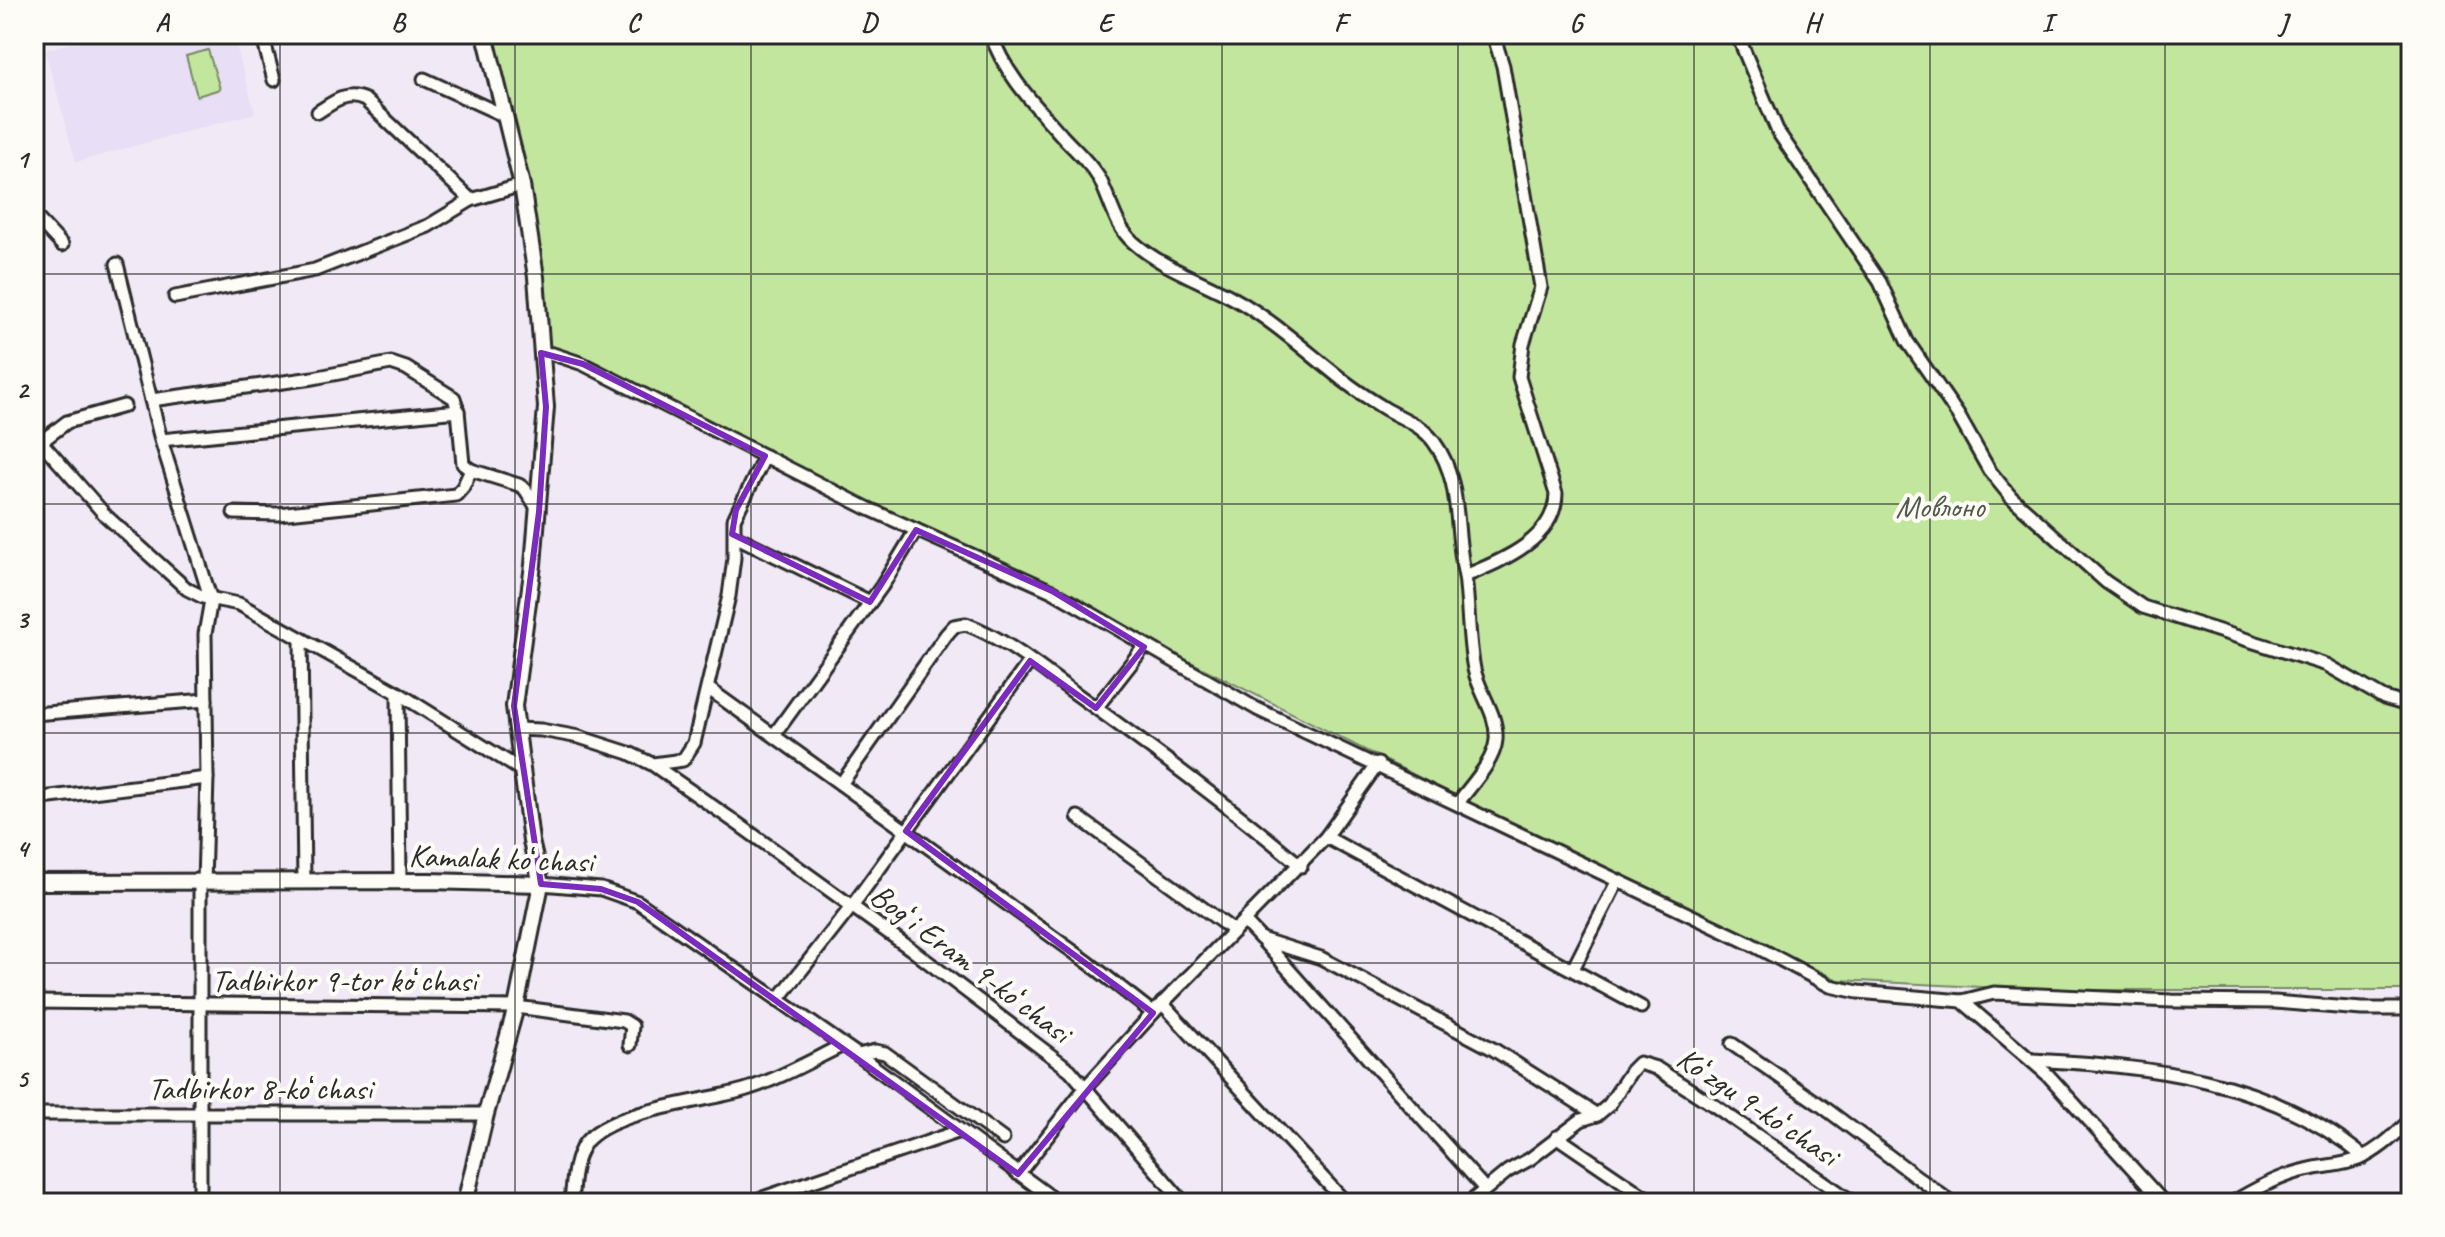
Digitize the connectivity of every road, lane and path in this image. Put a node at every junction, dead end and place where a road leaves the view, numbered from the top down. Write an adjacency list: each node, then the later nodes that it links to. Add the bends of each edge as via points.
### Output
1 (262, 34): 7 (street)
2 (485, 34): 9 (street)
3 (991, 34): 30 (street, via 1016,80 1100,180 1120,229 1133,242 1235,299 1385,409 1420,427 1434,442 1453,486)
4 (1493, 34): 30 (street, via 1541,287 1519,377 1556,507 1543,529 1520,548)
5 (1737, 34): 39 (street, via 1778,132 1880,282 1907,341 2011,497 2106,582 2143,607 2327,665 2384,698)
6 (424, 79): 9 (street)
7 (274, 80)
8 (318, 112): 11 (street, via 345,96 365,100)
9 (505, 116): 10 (street)
10 (522, 185): 11 (street); 18 (street)
11 (471, 200): 17 (street, via 428,226 315,270)
12 (34, 215): 13 (street)
13 (62, 245)
14 (117, 264): 19 (street)
15 (34, 272): 16 (street)
16 (34, 288)
17 (175, 297)
18 (541, 353): 24 (street, via 583,364); 26 (street, via 546,407)
19 (151, 400): 21 (street, via 391,363 454,398); 22 (street)
20 (124, 406): 23 (street, via 67,422)
21 (458, 411): 22 (street); 25 (street, via 461,458)
22 (161, 440): 31 (street)
23 (36, 441): 31 (street, via 123,533 187,589)
24 (765, 456): 28 (street); 29 (street, via 736,510)
25 (471, 470): 26 (street, via 519,485); 27 (street, via 456,495 278,514)
26 (539, 512): 42 (street, via 514,706)
27 (234, 513)
28 (916, 530): 32 (street); 34 (street, via 1052,591)
29 (735, 536): 32 (street); 36 (street, via 729,596)
30 (1465, 576): 50 (street, via 1474,668 1496,737 1489,759)
31 (211, 600): 33 (street, via 239,604); 38 (street, via 205,634)
32 (870, 602): 43 (street)
33 (301, 639): 37 (street); 56 (street)
34 (1144, 647): 40 (street); 45 (street, via 1257,709)
35 (1030, 661): 40 (street); 48 (street, via 973,627 954,626); 52 (street)
36 (709, 689): 43 (street); 44 (street, via 689,753 674,763)
37 (398, 693): 46 (street); 57 (street)
38 (206, 700): 41 (street); 47 (street)
39 (2411, 706)
40 (1096, 708): 54 (street)
41 (34, 714)
42 (517, 729): 44 (street, Bogʻi Eram 9-koʻchasi, via 579,737); 46 (street)
43 (774, 735): 48 (street)
44 (652, 764): 61 (street, Bogʻi Eram 9-koʻchasi)
45 (1378, 764): 50 (street); 53 (street, Bogʻi Eram 9-koʻchasi)
46 (521, 770): 60 (street)
47 (207, 778): 49 (street); 59 (street)
48 (841, 784): 52 (street)
49 (34, 799)
50 (1458, 803): 58 (street)
51 (1078, 817): 63 (street)
52 (906, 831): 61 (street); 74 (street)
53 (1326, 837): 54 (street, Bogʻi Eram 9-koʻchasi); 65 (street)
54 (1301, 866): 62 (street, Bogʻi Eram 9-koʻchasi)
55 (34, 882): 59 (street, Kamalak koʻchasi)
56 (304, 882): 57 (street, Kamalak koʻchasi); 59 (street, Kamalak koʻchasi)
57 (400, 882): 60 (street, Kamalak koʻchasi)
58 (1617, 882): 65 (street); 67 (street, via 1830,986)
59 (202, 883): 70 (street)
60 (541, 884): 66 (street, Kamalak koʻchasi, via 601,889 638,902); 71 (street)
61 (852, 906): 66 (street); 80 (street, Bogʻi Eram 9-koʻchasi, via 1070,1070)
62 (1244, 921): 63 (street, Bogʻi Eram 9-koʻchasi); 64 (street)
63 (1234, 931): 69 (street, Bogʻi Eram 9-koʻchasi)
64 (1261, 939): 84 (street, via 1304,951 1357,977 1493,1049); 91 (street)
65 (1573, 969): 72 (street)
66 (778, 1000): 77 (street, Kamalak koʻchasi)
67 (1962, 1001): 73 (street, via 1994,993); 79 (street)
68 (34, 1002): 70 (street, Tadbirkor 9-tor koʻchasi)
69 (1162, 1003): 74 (street, Bogʻi Eram 9-koʻchasi); 98 (street)
70 (199, 1005): 71 (street, Tadbirkor 9-tor koʻchasi); 82 (street)
71 (516, 1007): 76 (street, Tadbirkor 9-tor koʻchasi, via 624,1021 632,1026); 83 (street)
72 (1641, 1007)
73 (2411, 1009)
74 (1153, 1013): 80 (street, Bogʻi Eram 9-koʻchasi)
75 (1732, 1044): 102 (street)
76 (630, 1045)
77 (843, 1045): 78 (street, Kamalak koʻchasi); 94 (street, via 750,1088 653,1110 607,1127 585,1143 574,1169)
78 (858, 1055): 86 (street, Kamalak koʻchasi); 88 (street, via 885,1053)
79 (2032, 1060): 89 (street, via 2100,1063 2220,1082 2317,1124); 103 (street)
80 (1085, 1088): 90 (street); 97 (street)
81 (34, 1114): 82 (street, Tadbirkor 8-koʻchasi)
82 (200, 1114): 83 (street, Tadbirkor 8-koʻchasi); 92 (street)
83 (486, 1114): 93 (street)
84 (1597, 1115): 87 (street); 101 (street, Koʻzgu 9-koʻchasi, via 1639,1063 1656,1068)
85 (2411, 1120): 89 (street)
86 (960, 1131): 90 (street, Kamalak koʻchasi); 95 (street)
87 (1557, 1137): 91 (street); 100 (street)
88 (1003, 1139)
89 (2364, 1157): 104 (street, via 2304,1170)
90 (1018, 1174): 96 (street, Kamalak koʻchasi)
91 (1485, 1189): 99 (street)
92 (200, 1203)
93 (465, 1203)
94 (571, 1203)
95 (748, 1203)
96 (1059, 1203)
97 (1184, 1203)
98 (1346, 1203)
99 (1469, 1203)
100 (1654, 1203)
101 (1854, 1203)
102 (1952, 1203)
103 (2164, 1203)
104 (2232, 1203)

